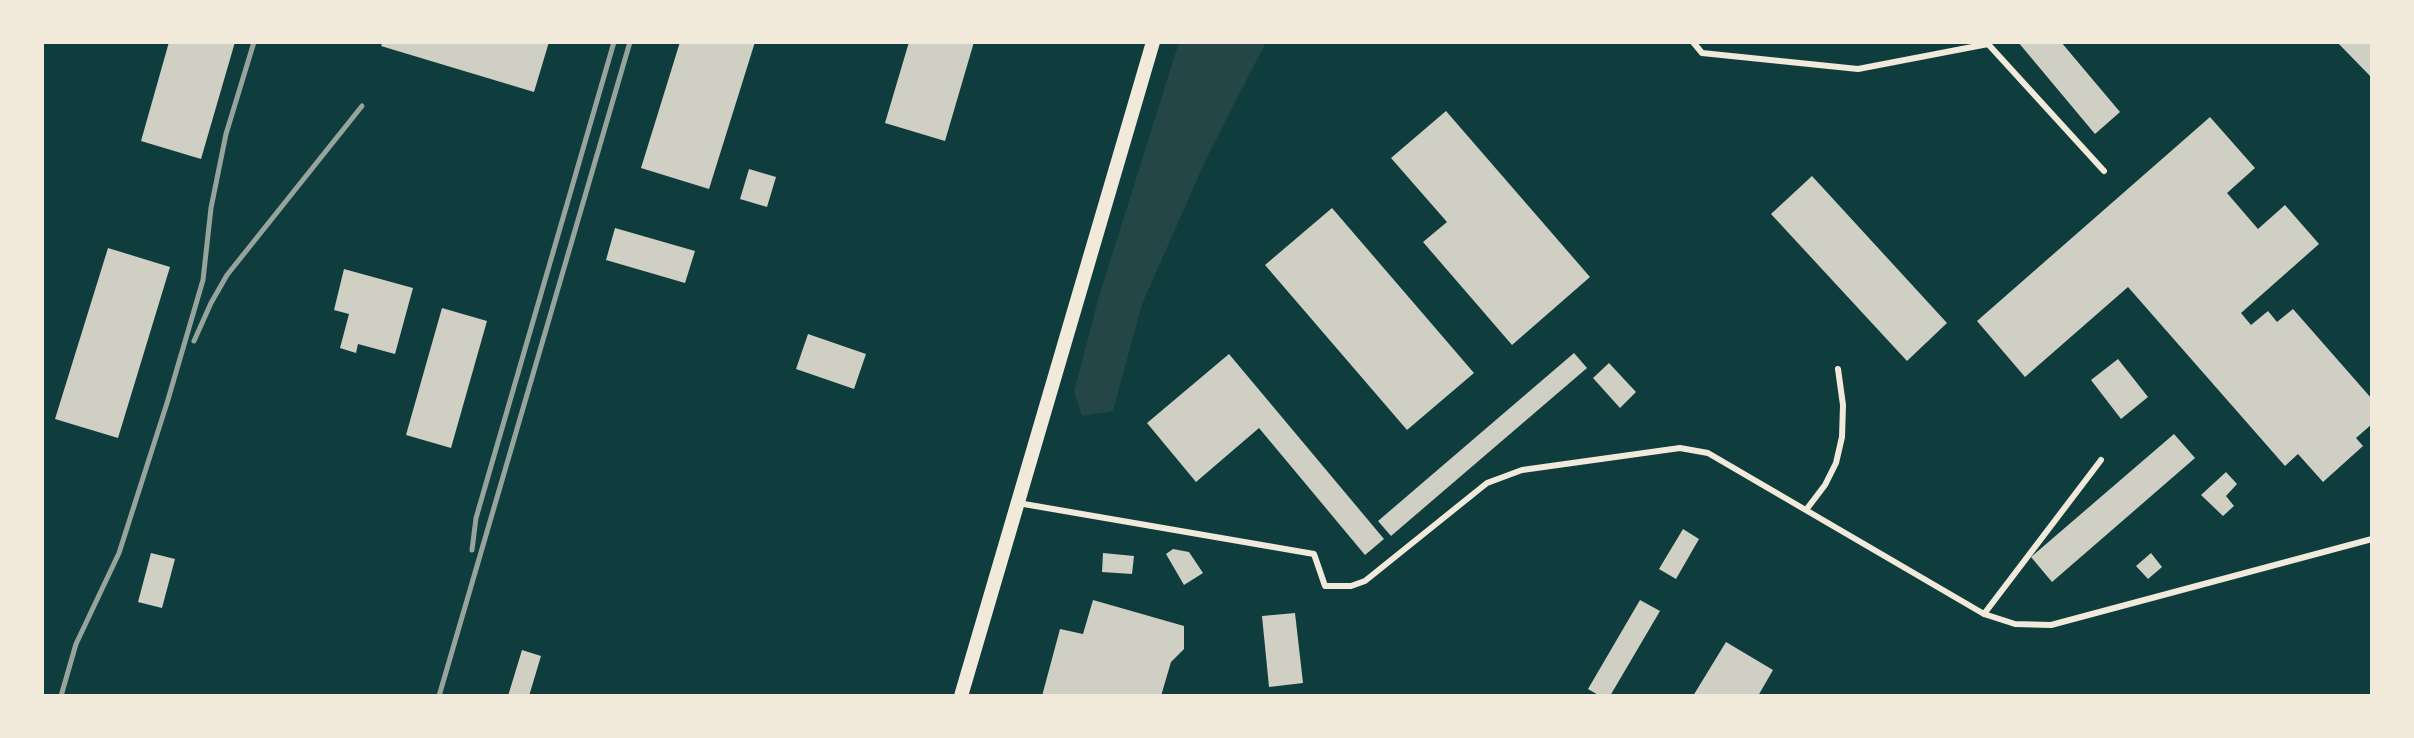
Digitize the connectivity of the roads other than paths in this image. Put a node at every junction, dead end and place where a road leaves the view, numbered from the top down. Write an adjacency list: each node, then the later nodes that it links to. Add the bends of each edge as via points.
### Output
1 (1153, 42): 6 (street)
2 (1693, 42): 3 (lane, via 1702,53 1858,69 1988,44)
3 (2104, 171)
4 (1838, 369): 7 (lane, via 1842,437 1836,463)
5 (2101, 460): 9 (lane)
6 (1018, 503): 7 (lane, via 1314,554 1325,586 1365,581 1487,483 1522,470 1680,448 1708,453); 10 (street)
7 (1806, 510): 9 (lane)
8 (2372, 539): 9 (lane, via 2051,625 2015,624)
9 (1984, 614)
10 (961, 696)

